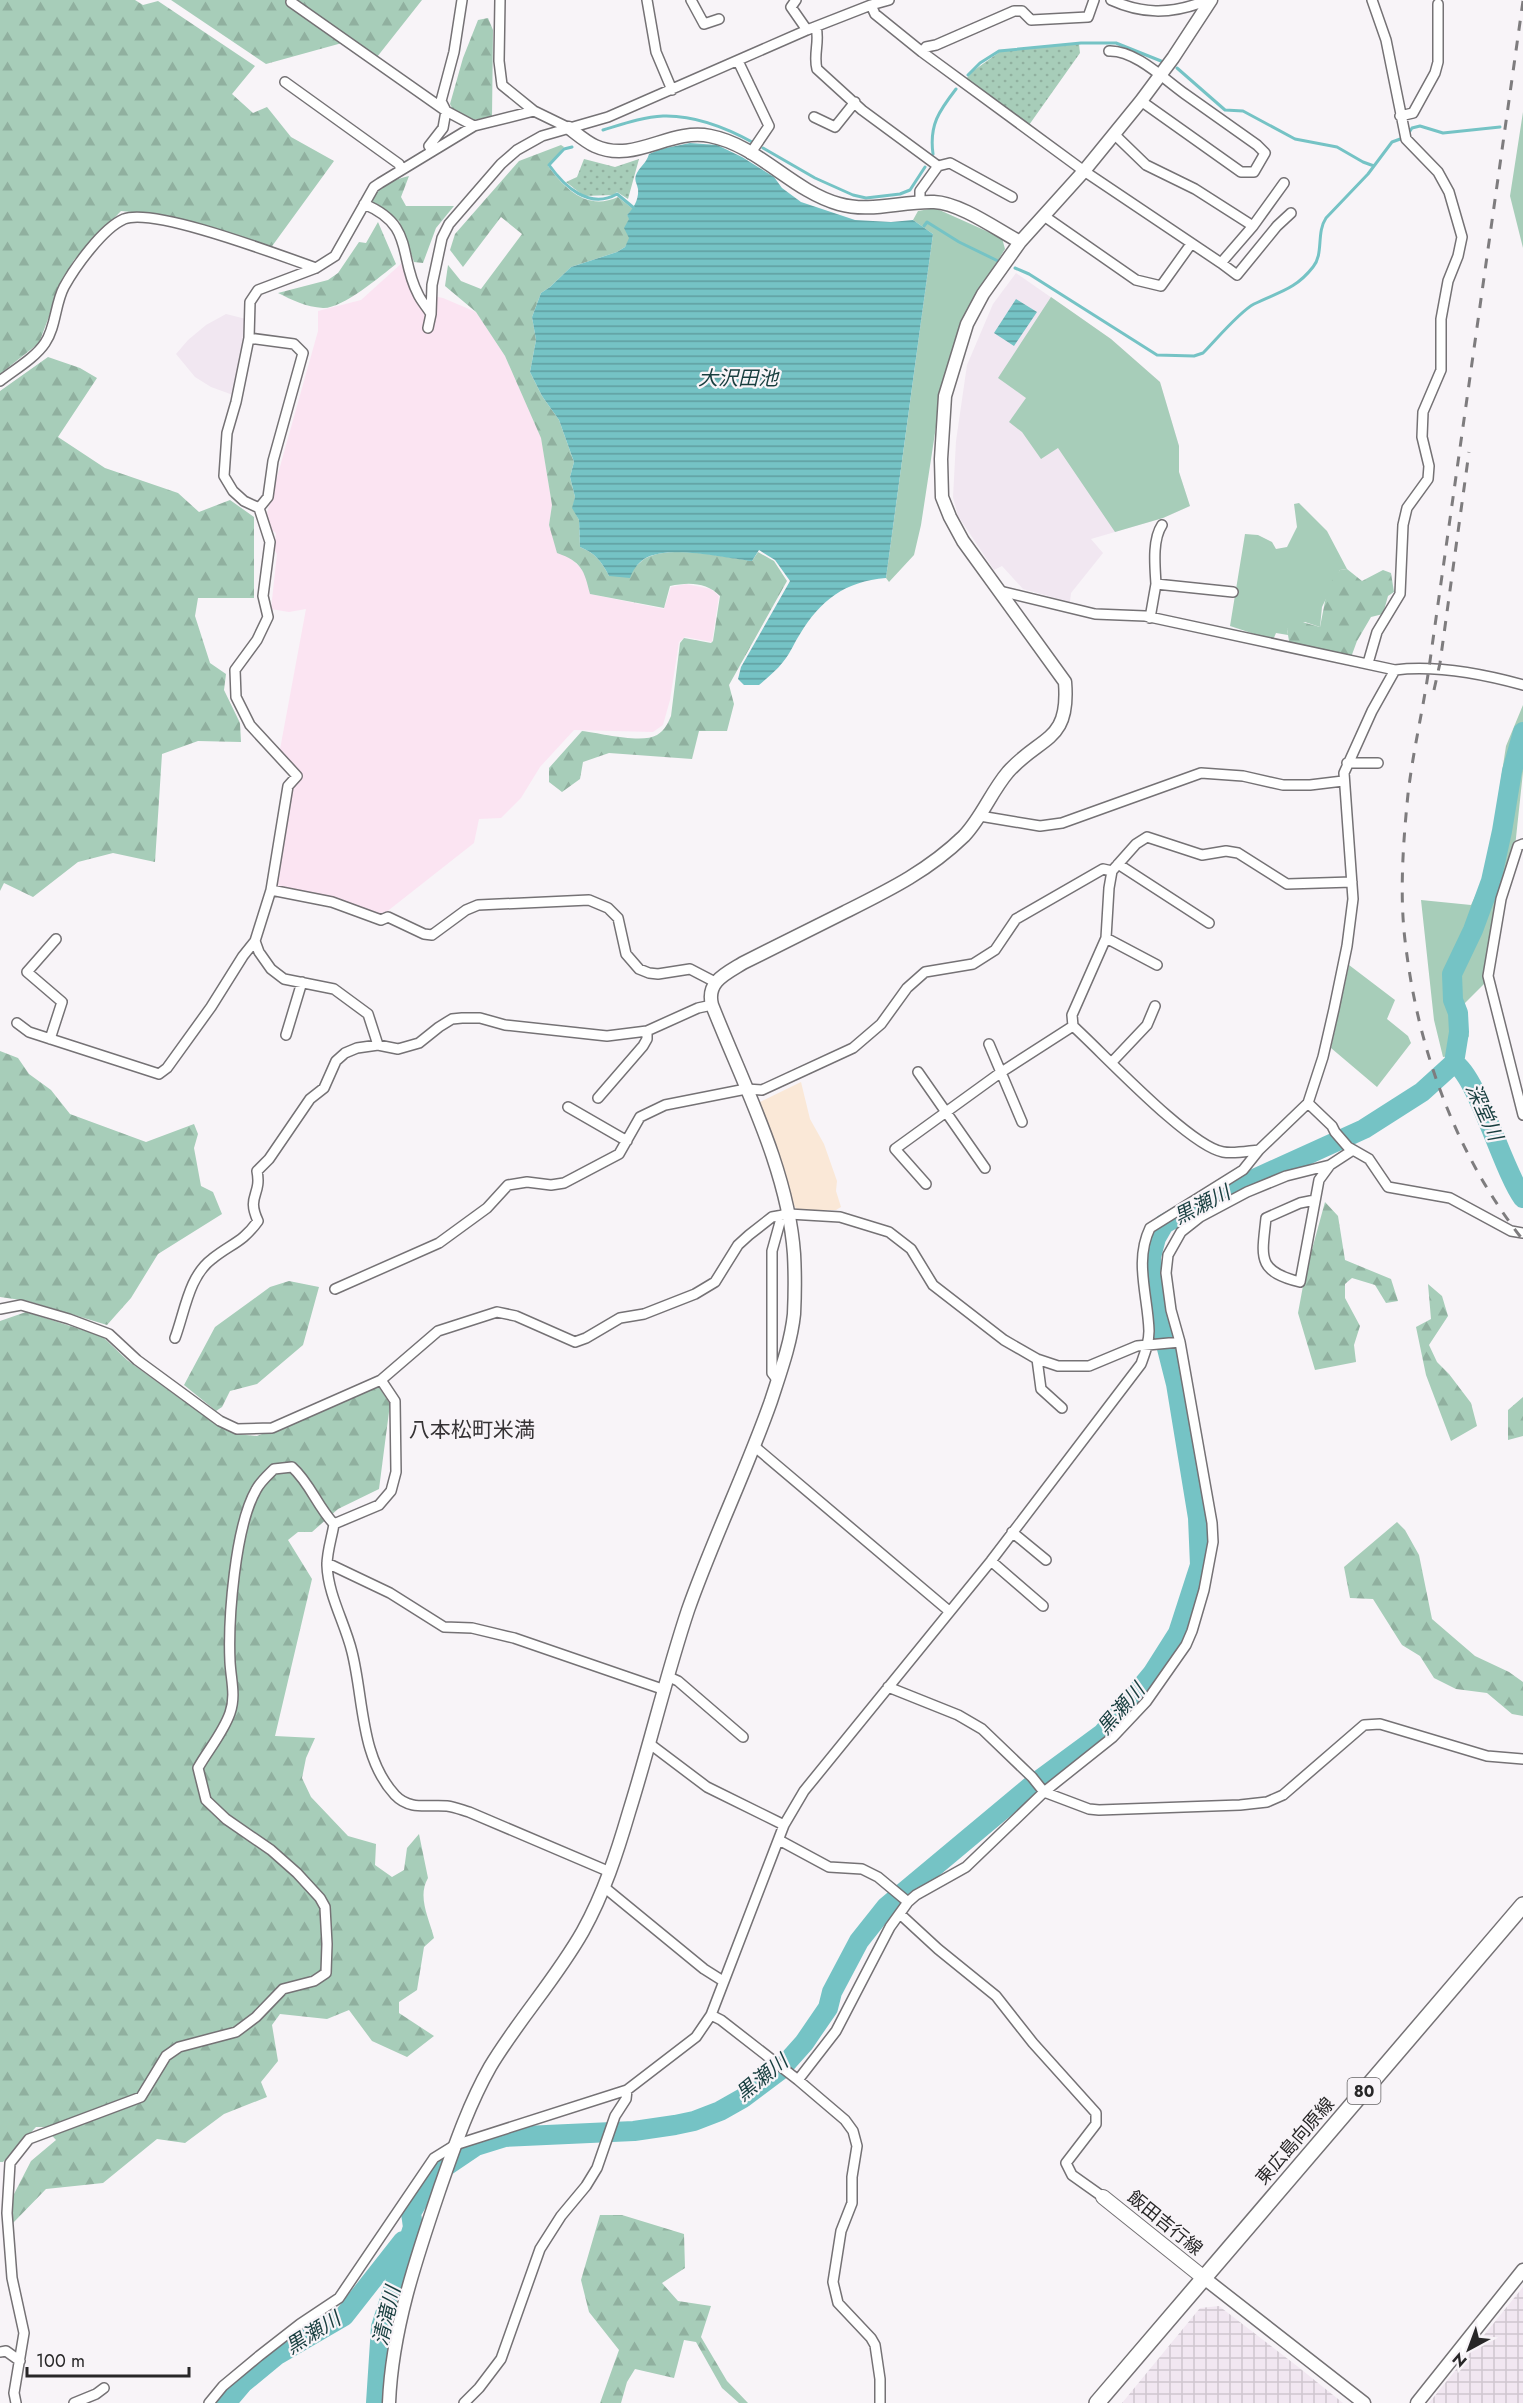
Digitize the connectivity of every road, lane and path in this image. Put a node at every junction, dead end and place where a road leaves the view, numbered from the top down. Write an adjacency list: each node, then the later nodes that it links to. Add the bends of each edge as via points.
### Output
1 (462, 0): 24 (street, via 441,101)
2 (500, 0): 25 (street, via 502,85)
3 (647, 0): 21 (street, via 656,52)
4 (692, 0): 14 (street, via 704,24)
5 (796, 0): 15 (street, via 791,7)
6 (889, 0): 13 (street)
7 (1094, 0): 17 (street, via 1088,17 1031,20 1023,11 1014,11)
8 (1111, 0): 11 (street, via 1148,12)
9 (1372, 0): 26 (street, via 1386,40)
10 (291, 2): 24 (street)
11 (1209, 3): 19 (street)
12 (1438, 4): 26 (street, via 1436,73 1413,112)
13 (871, 5): 15 (street); 17 (street, via 875,14)
14 (719, 19)
15 (812, 29): 18 (street); 23 (street, via 818,36 817,69)
16 (1109, 51): 19 (street, via 1117,51)
17 (922, 52): 35 (street)
18 (738, 62): 21 (street); 32 (street, via 769,126)
19 (1161, 75): 22 (street); 22 (street, via 1257,145 1264,153 1254,172 1241,171)
20 (285, 82): 34 (street, via 399,164)
21 (672, 90): 29 (street, via 608,117)
22 (1141, 101): 30 (street)
23 (855, 102): 27 (street, via 835,127); 33 (street)
24 (446, 111): 28 (street); 31 (street, via 443,128 429,146)
25 (534, 111): 28 (street); 29 (street)
26 (1400, 116): 57 (street, via 1405,137 1438,172 1449,192 1462,237 1441,319 1441,370 1423,412 1428,479 1407,508 1400,594 1377,632)
27 (814, 117)
28 (474, 126): 31 (street)
29 (569, 128): 32 (street, via 594,146 608,150 637,150 668,138 697,134 725,140); 47 (street, via 542,136 517,150 449,224 432,285)
30 (1114, 134): 35 (street); 42 (street, via 1146,165 1195,189)
31 (432, 151): 34 (street)
32 (750, 154): 38 (street, via 837,204 867,208)
33 (938, 166): 37 (street, via 950,163); 38 (street, via 920,191)
34 (401, 170): 39 (street, via 374,187)
35 (1084, 171): 41 (street); 44 (street)
36 (1284, 183): 42 (street)
37 (1012, 197)
38 (920, 202): 43 (street, via 950,205)
39 (364, 204): 46 (street, via 335,256); 47 (street, via 378,210 399,231 417,293)
40 (1291, 213): 45 (street, via 1237,275)
41 (1044, 216): 43 (street); 44 (street, via 1136,280 1161,286)
42 (1252, 226): 45 (street)
43 (1020, 242): 54 (street, via 967,324 945,396 941,459 942,497 950,517)
44 (1191, 244): 45 (street)
45 (1221, 263)
46 (316, 268): 49 (street, via 258,290 250,302); 50 (street, via 227,237 149,217 125,219 112,226 74,271 63,290 46,342)
47 (431, 314): 48 (street)
48 (428, 328)
49 (249, 338): 51 (street, via 227,433 224,476 233,491); 51 (street, via 294,344 303,353 273,461 268,498)
50 (0, 381)
51 (259, 508): 67 (street, via 270,542 263,596 267,617 257,640 235,670 236,698 250,725 297,776 288,786)
52 (1162, 525): 53 (street, via 1155,561)
53 (1156, 584): 55 (street); 56 (street)
54 (1000, 591): 56 (street, via 1095,614); 63 (street, via 1065,682 1067,702 1064,719 1053,735 1007,774)
55 (1233, 592)
56 (1150, 618): 57 (street)
57 (1368, 663): 58 (street)
58 (1395, 670): 59 (street, via 1429,668); 60 (street)
59 (1523, 685)
60 (1347, 763): 61 (street); 62 (street)
61 (1378, 763)
62 (1343, 781): 63 (street, via 1283,785 1243,776 1201,773 1062,822 1040,826); 66 (street)
63 (980, 816): 74 (street, via 964,836 926,869 743,963)
64 (1523, 844): 92 (street, via 1518,846 1501,899 1488,976)
65 (1115, 868): 66 (street, via 1147,837 1202,855 1238,853 1287,884); 68 (street); 70 (street, via 1109,888); 87 (street, via 1103,869 1016,919 994,950 973,964 925,972 907,988 881,1023 852,1048 762,1090)
66 (1352, 882): 89 (street, via 1347,946 1323,1057)
67 (272, 890): 71 (street); 74 (street, via 332,902 381,920 388,917 432,935 478,905 589,900 608,908 618,918 626,954 639,969 658,974 690,969)
68 (1209, 923)
69 (56, 939): 81 (street, via 27,972 62,1002)
70 (1106, 939): 72 (street); 78 (street, via 1072,1016)
71 (255, 941): 73 (street, via 271,969 284,979); 81 (street, via 159,1074)
72 (1157, 965)
73 (302, 982): 80 (street); 83 (street, via 334,989 368,1014)
74 (715, 982): 75 (street, via 710,996)
75 (712, 1005): 79 (street); 87 (street)
76 (1155, 1006): 84 (street, via 1147,1025)
77 (17, 1023): 81 (street, via 28,1032)
78 (1073, 1026): 84 (street); 86 (street)
79 (647, 1030): 83 (street, via 582,1035 462,1018 452,1019 419,1043 398,1049); 88 (street, via 643,1046)
80 (286, 1035)
81 (50, 1039)
82 (989, 1044): 86 (street)
83 (378, 1045): 105 (street, via 357,1048 336,1061 324,1088 310,1099 257,1171 260,1184 252,1208 258,1221 246,1237 210,1260 192,1285)
84 (1112, 1062): 96 (street, via 1202,1144 1223,1152)
85 (918, 1072): 91 (street)
86 (1000, 1073): 91 (street); 93 (street)
87 (746, 1089): 94 (street, via 665,1105 640,1117); 101 (street, via 782,1181)
88 (598, 1098)
89 (1308, 1103): 95 (street); 96 (street)
90 (568, 1107): 94 (street)
91 (945, 1112): 98 (street); 99 (street, via 896,1149)
92 (1523, 1115)
93 (1022, 1122)
94 (627, 1141): 103 (street, via 619,1154 564,1183 508,1185 487,1208 439,1243)
95 (1351, 1148): 97 (street); 102 (street, via 1369,1159 1388,1187 1450,1198 1511,1231)
96 (1259, 1150): 107 (street, via 1244,1170 1150,1228 1144,1239 1142,1278)
97 (1330, 1165): 100 (street, via 1319,1180); 106 (street, via 1286,1176 1247,1192 1181,1232 1168,1255 1166,1274)
98 (985, 1168)
99 (926, 1184)
100 (1316, 1200): 100 (street, via 1300,1282 1281,1277 1266,1265 1262,1253 1266,1218)
101 (785, 1214): 108 (street, via 840,1217 889,1232 911,1249 933,1285 1004,1340); 109 (street, via 772,1217 748,1235 715,1282 695,1294 644,1314 620,1318 574,1342 516,1316 497,1312 438,1331); 110 (street, via 794,1253 794,1317); 110 (street, via 772,1251 771,1273 772,1372)
102 (1523, 1233)
103 (335, 1289)
104 (0, 1309): 109 (street, via 21,1305 109,1334 220,1421 237,1429 272,1428)
105 (175, 1338)
106 (1178, 1343): 107 (street); 126 (street, via 1212,1523 1213,1542 1204,1590 1186,1645 1146,1702 1113,1737)
107 (1151, 1344): 108 (street, via 1089,1366 1058,1366); 114 (street, via 1141,1364)
108 (1037, 1359): 111 (street, via 1041,1389)
109 (381, 1380): 113 (street, via 395,1401 396,1472 391,1491 379,1505)
110 (778, 1381): 112 (street)
111 (1062, 1408)
112 (754, 1446): 119 (street); 120 (street, via 688,1612)
113 (334, 1524): 117 (street); 143 (street, via 304,1477 292,1467 274,1469 256,1489 234,1574 230,1662 234,1696 222,1732 198,1768 206,1800 271,1850 320,1898 327,1935 326,1973 314,1982 283,1989 236,2032 179,2047 166,2056 141,2097 29,2139 10,2163 7,2212 12,2278 24,2333)
114 (1012, 1532): 115 (street); 116 (street)
115 (1046, 1560)
116 (991, 1561): 118 (street); 119 (street)
117 (327, 1563): 122 (street, via 390,1593 444,1628 472,1628 514,1638); 129 (street, via 352,1653 369,1745 396,1796 409,1804 448,1806 469,1812)
118 (1043, 1606)
119 (949, 1611): 121 (street)
120 (669, 1677): 122 (street); 123 (street)
121 (888, 1687): 126 (street, via 982,1728); 127 (street, via 804,1791)
122 (664, 1690): 124 (street)
123 (744, 1737)
124 (650, 1744): 127 (street, via 707,1787); 129 (street)
125 (1523, 1759): 126 (street, via 1487,1756 1380,1724 1364,1725 1283,1795 1268,1802 1099,1810)
126 (1044, 1792): 131 (street, via 966,1867)
127 (784, 1825): 128 (street)
128 (779, 1840): 131 (street, via 829,1867 862,1869 891,1886); 134 (street)
129 (610, 1872): 130 (street)
130 (604, 1887): 134 (street); 138 (street, via 566,1958 489,2069)
131 (908, 1902): 133 (street)
132 (1523, 1905): 141 (main road, 東広島向原線 / 80)
133 (900, 1914): 136 (street, via 836,2031); 139 (street, via 996,1996 1096,2113 1096,2124 1066,2163 1072,2175)
134 (723, 1981): 135 (street)
135 (711, 2015): 136 (street); 137 (street, via 696,2037)
136 (796, 2079): 150 (street, via 844,2120 855,2138 852,2203 841,2231 833,2282 838,2303 875,2345)
137 (627, 2090): 138 (street); 149 (street, via 597,2168 540,2249 501,2359)
138 (455, 2146): 147 (street, via 434,2158 339,2298 259,2356); 148 (street, via 417,2254 394,2343)
139 (1103, 2197): 141 (main road, 飯田吉行線)
140 (1523, 2270): 153 (street)
141 (1204, 2278): 151 (main road, 東広島向原線 / 80); 152 (street)
142 (0, 2352): 143 (street, via 6,2351)
143 (20, 2361): 145 (street)
144 (104, 2388): 146 (street)
145 (16, 2403)
146 (74, 2403)
147 (209, 2403)
148 (388, 2403)
149 (464, 2403)
150 (880, 2403)
151 (1097, 2403)
152 (1364, 2403)
153 (1417, 2403)

